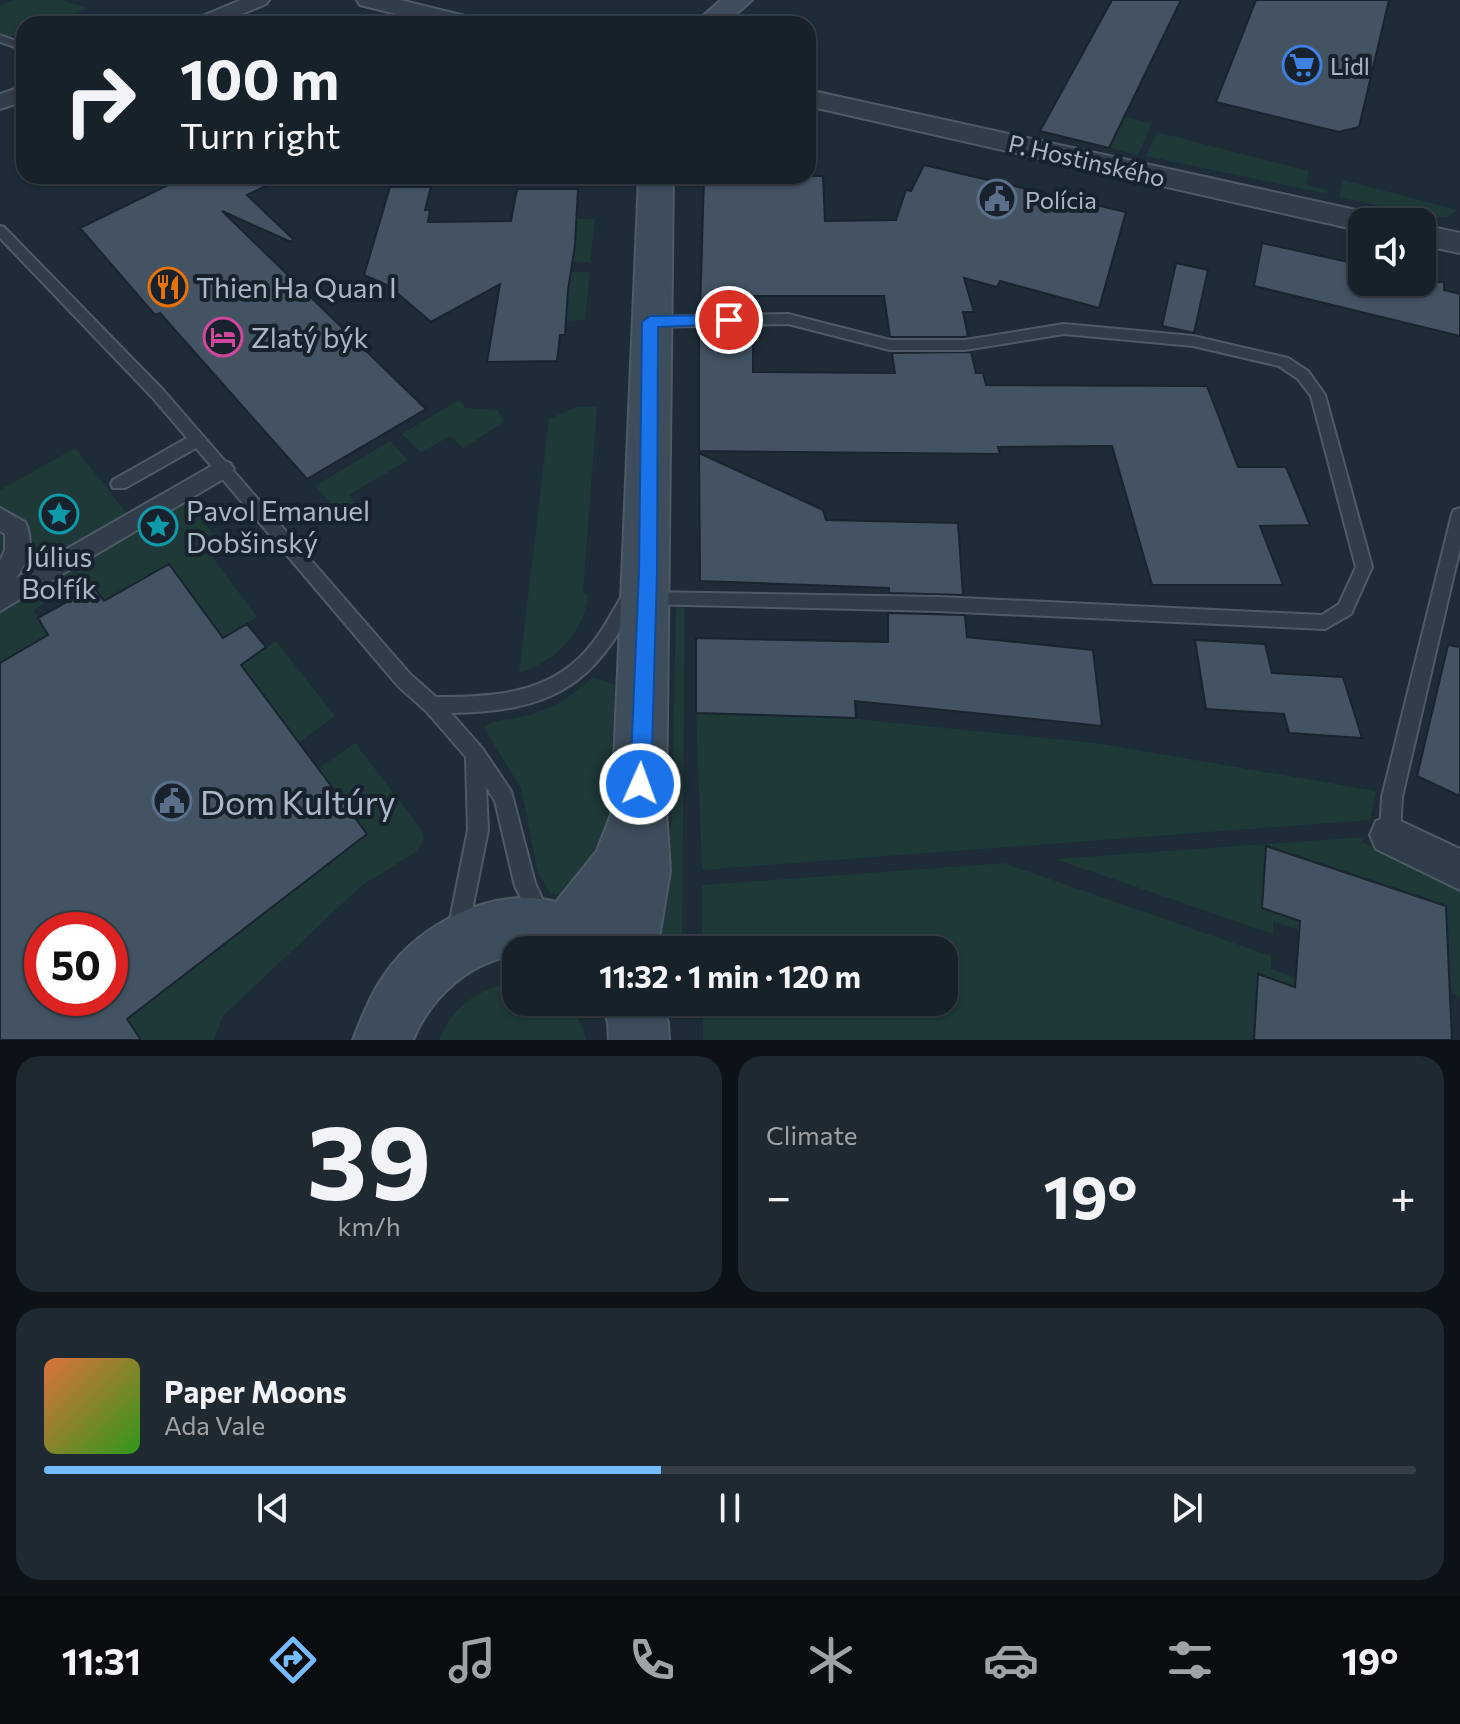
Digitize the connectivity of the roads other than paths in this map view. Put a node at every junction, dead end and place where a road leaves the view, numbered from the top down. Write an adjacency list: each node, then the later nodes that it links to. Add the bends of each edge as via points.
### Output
1 (259, 0): 4 (street)
2 (369, 0): 5 (street)
3 (738, 0): 6 (main road)
4 (220, 16)
5 (435, 16)
6 (718, 16)
7 (816, 100): 9 (street, P. Hostinského)
8 (656, 184): 13 (main road)
9 (1348, 218)
10 (0, 230): 14 (lane)
11 (1436, 238): 12 (street)
12 (1460, 243)
13 (650, 322): 20 (main road); 20 (lane, via 788,319 890,345 965,345 1064,329 1193,341 1283,362 1303,375 1318,395 1364,567 1345,609 1325,622)
14 (197, 440): 15 (lane); 16 (lane)
15 (222, 469): 21 (street); 22 (lane, via 404,680)
16 (119, 484)
17 (1460, 514): 25 (lane, via 1392,797)
18 (0, 518): 19 (street, via 16,529 20,542 16,559)
19 (0, 578)
20 (648, 585): 22 (lane, via 589,660 554,688 480,705); 24 (main road)
21 (0, 600)
22 (432, 705): 23 (lane)
23 (475, 754): 28 (lane, via 504,798 525,886); 31 (lane, via 478,830)
24 (639, 810): 29 (main road, via 617,869); 30 (main road, via 642,871)
25 (1390, 835): 26 (street)
26 (1460, 870)
27 (561, 936): 31 (main road, via 500,928)
28 (568, 936)
29 (570, 936)
30 (630, 936)
31 (455, 946): 33 (main road, via 417,976 389,1018)
32 (636, 1016): 34 (main road)
33 (383, 1040)
34 (639, 1040)

